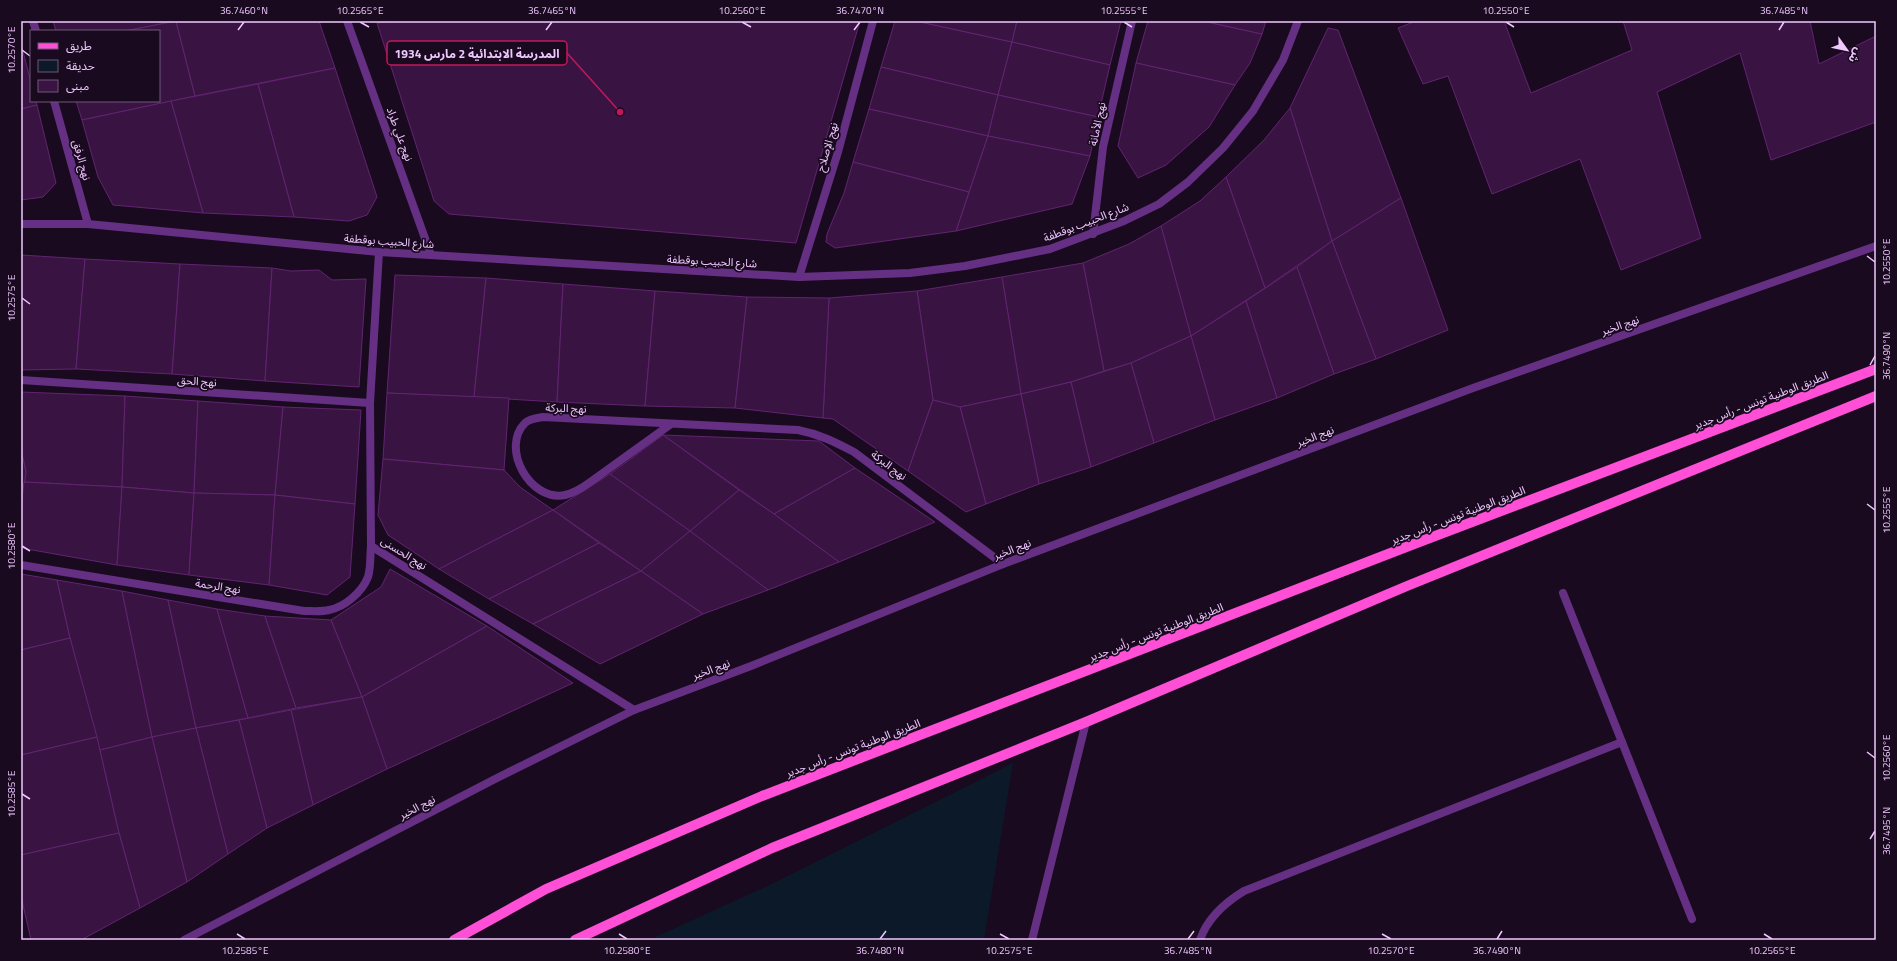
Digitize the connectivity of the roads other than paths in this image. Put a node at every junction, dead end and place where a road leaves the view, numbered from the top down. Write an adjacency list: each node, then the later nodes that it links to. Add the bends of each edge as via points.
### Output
1 (347, 21): 11 (street, نهج علي طراد)
2 (873, 21): 12 (street, نهج الإصلاح, via 838,152)
3 (1132, 21): 8 (street, نهج الأمانة, via 1103,147)
4 (1298, 21): 8 (street, شارع الحبيب بوقطفة, via 1283,60 1253,110 1223,148 1188,182 1159,204)
5 (54, 102): 7 (street, نهج الرفق)
6 (21, 224): 7 (street, شارع الحبيب بوقطفة)
7 (88, 224): 10 (street, شارع الحبيب بوقطفة)
8 (1092, 234): 12 (street, شارع الحبيب بوقطفة, via 1050,249 965,266 910,272)
9 (1876, 246): 19 (street, نهج الخير, via 1473,388)
10 (379, 252): 11 (street, شارع الحبيب بوقطفة); 16 (street, نهج الحسنى)
11 (431, 255): 12 (street, شارع الحبيب بوقطفة)
12 (799, 277)
13 (1876, 368): 27 (main road, الطريق الوطنية تونس - رأس جدير, via 762,796 546,889)
14 (22, 380): 16 (street, نهج الحق)
15 (1876, 396): 23 (main road, via 1407,586)
16 (370, 403): 18 (street, نهج الحسنى)
17 (671, 424): 17 (street, نهج البركة, via 543,417 526,423 518,439 516,453 528,480 540,491 552,495 565,495 590,483); 19 (street, نهج البركة, via 816,433 854,452)
18 (371, 546): 20 (street, نهج الرحمة, via 370,569 362,587 339,607 329,610 304,611); 22 (street, نهج الحسنى)
19 (1003, 564): 22 (street, نهج الخير, via 751,666)
20 (21, 565)
21 (1563, 594): 24 (street)
22 (634, 710): 26 (street, نهج الخير)
23 (1086, 722): 28 (main road, via 772,848); 29 (street)
24 (1622, 742): 25 (street); 30 (street, via 1244,891 1220,910)
25 (1692, 919)
26 (184, 940)
27 (454, 940)
28 (576, 940)
29 (1032, 940)
30 (1200, 940)

